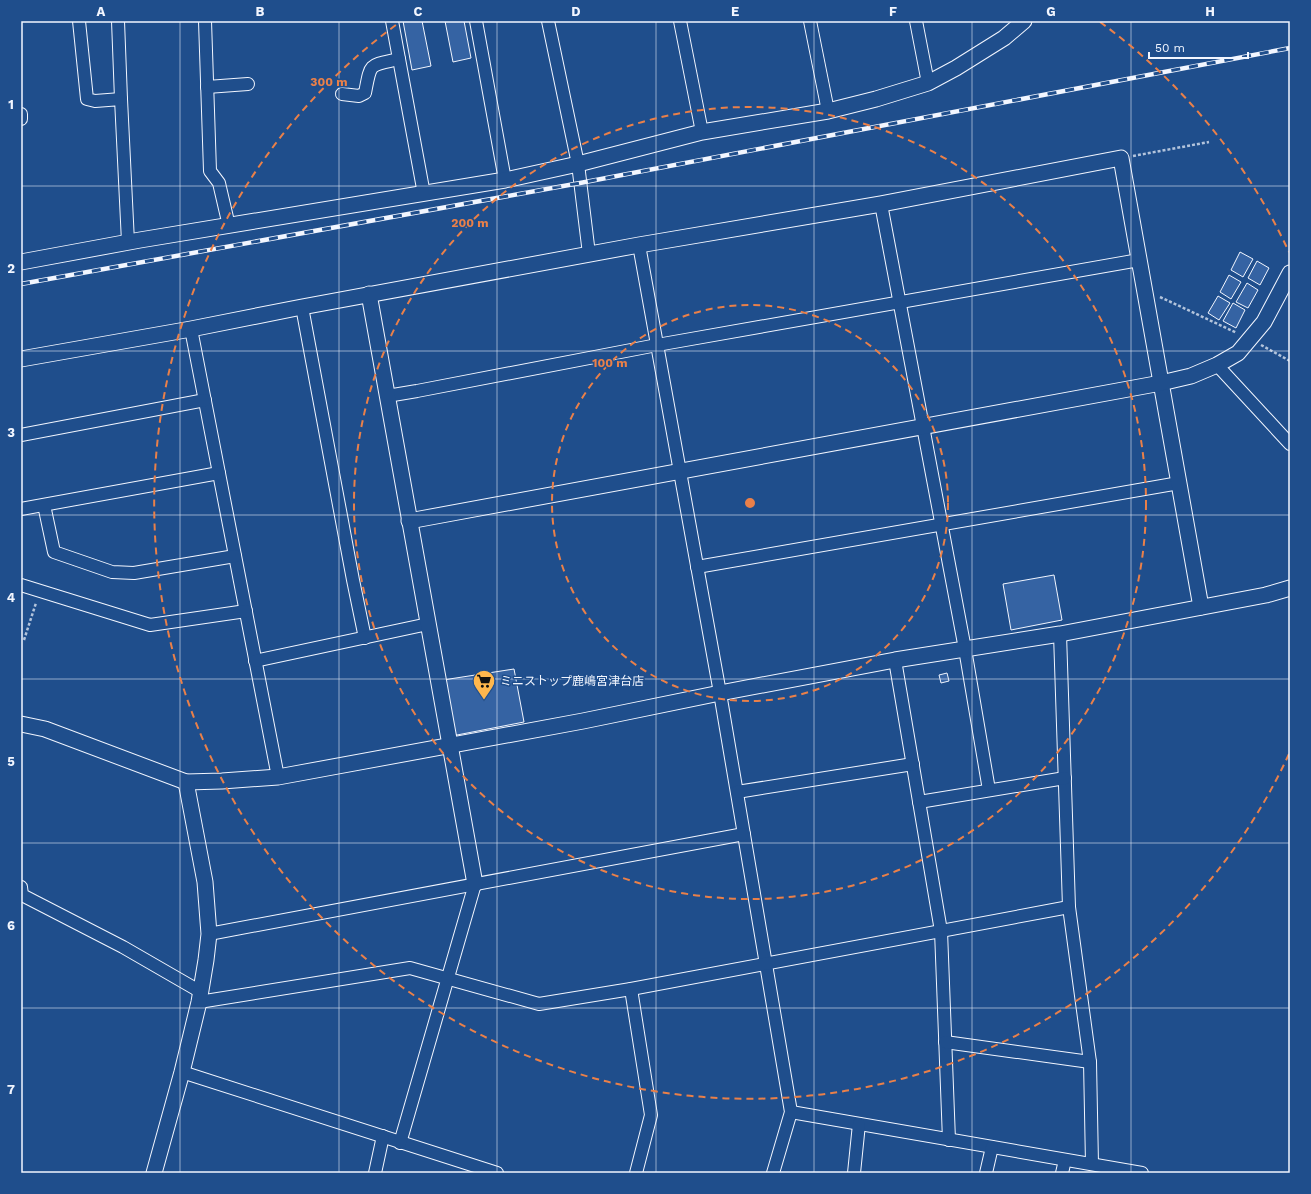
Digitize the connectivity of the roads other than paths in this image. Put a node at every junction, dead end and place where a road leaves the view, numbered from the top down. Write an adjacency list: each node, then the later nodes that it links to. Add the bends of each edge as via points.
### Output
1 (79, 21): 16 (street, via 87,99)
2 (118, 21): 16 (street)
3 (205, 21): 14 (street)
4 (392, 21): 11 (street)
5 (476, 21): 22 (street)
6 (548, 21): 21 (street)
7 (680, 21): 20 (street)
8 (810, 21): 17 (street)
9 (916, 21): 12 (street)
10 (1024, 21): 12 (street, via 1004,38)
11 (400, 60): 15 (street, via 375,64 370,69 365,93 359,96); 23 (street)
12 (928, 83): 17 (street)
13 (248, 84): 14 (street)
14 (207, 86): 25 (street, via 210,171 219,183)
15 (342, 94)
16 (121, 99): 26 (street)
17 (828, 111): 20 (street)
18 (21, 114): 19 (street)
19 (21, 119)
20 (702, 132): 21 (street)
21 (578, 164): 22 (street); 28 (street)
22 (505, 180): 23 (street)
23 (424, 194): 25 (street)
24 (881, 204): 27 (street); 29 (street, via 1121,158); 33 (street)
25 (229, 226): 26 (street)
26 (128, 242): 30 (street)
27 (638, 245): 28 (street); 36 (street)
28 (589, 254): 32 (street)
29 (1139, 260): 33 (street); 39 (street)
30 (21, 262)
31 (1290, 272): 38 (street, via 1264,322 1251,339 1238,353)
32 (369, 294): 34 (street); 40 (street)
33 (900, 302): 36 (street); 42 (street)
34 (302, 306): 35 (street); 60 (street)
35 (191, 329): 37 (street); 41 (street)
36 (657, 345): 40 (street); 45 (street)
37 (21, 359)
38 (1217, 365): 39 (street, via 1191,376); 44 (street)
39 (1161, 383): 42 (street); 47 (street)
40 (387, 396): 50 (street)
41 (205, 400): 43 (street); 46 (street)
42 (923, 426): 45 (street); 51 (street)
43 (21, 435)
44 (1290, 444)
45 (680, 471): 50 (street); 53 (street)
46 (219, 473): 48 (street); 52 (street)
47 (1179, 483): 51 (street); 56 (street)
48 (44, 505): 49 (street); 52 (street, via 54,552 112,572 134,573)
49 (21, 509)
50 (410, 521): 58 (street)
51 (942, 524): 53 (street); 61 (street)
52 (235, 556): 57 (street)
53 (697, 567): 64 (street)
54 (21, 585): 57 (street, via 150,625)
55 (1290, 588): 56 (street)
56 (1201, 607): 59 (street)
57 (246, 611): 63 (street)
58 (428, 624): 60 (street); 66 (street)
59 (1060, 634): 61 (street); 69 (street)
60 (365, 638): 63 (street)
61 (965, 649): 62 (street); 71 (street)
62 (895, 660): 64 (street); 67 (street)
63 (255, 661): 68 (street)
64 (720, 693): 66 (street); 72 (street)
65 (21, 724): 70 (street, via 45,729)
66 (450, 745): 68 (street); 75 (street)
67 (913, 764): 72 (street); 73 (street)
68 (278, 777): 70 (street)
69 (1065, 778): 71 (street); 77 (street)
70 (186, 782): 79 (street, via 205,882)
71 (989, 790): 73 (street)
72 (737, 792): 74 (street)
73 (919, 802): 78 (street)
74 (744, 834): 75 (street); 80 (street)
75 (474, 884): 79 (street); 81 (street)
76 (21, 886): 83 (street, via 22,895 123,947)
77 (1069, 907): 78 (street); 85 (street)
78 (941, 931): 80 (street); 84 (street)
79 (209, 934): 83 (street)
80 (766, 963): 82 (street); 87 (street)
81 (448, 978): 82 (street, via 539,1004); 83 (street, via 410,968); 91 (street)
82 (631, 989): 98 (street, via 650,1115)
83 (200, 997): 86 (street)
84 (945, 1042): 85 (street); 90 (street)
85 (1090, 1062): 94 (street)
86 (182, 1072): 89 (street); 95 (street)
87 (791, 1112): 88 (street); 99 (street)
88 (859, 1124): 90 (street); 100 (street)
89 (383, 1136): 91 (street); 96 (street)
90 (949, 1140): 92 (street)
91 (400, 1143): 97 (street)
92 (992, 1147): 93 (street); 101 (street)
93 (1065, 1160): 94 (street); 102 (street)
94 (1092, 1164): 103 (street)
95 (154, 1173)
96 (375, 1173)
97 (497, 1173)
98 (636, 1173)
99 (772, 1173)
100 (854, 1173)
101 (986, 1173)
102 (1062, 1173)
103 (1142, 1173)

